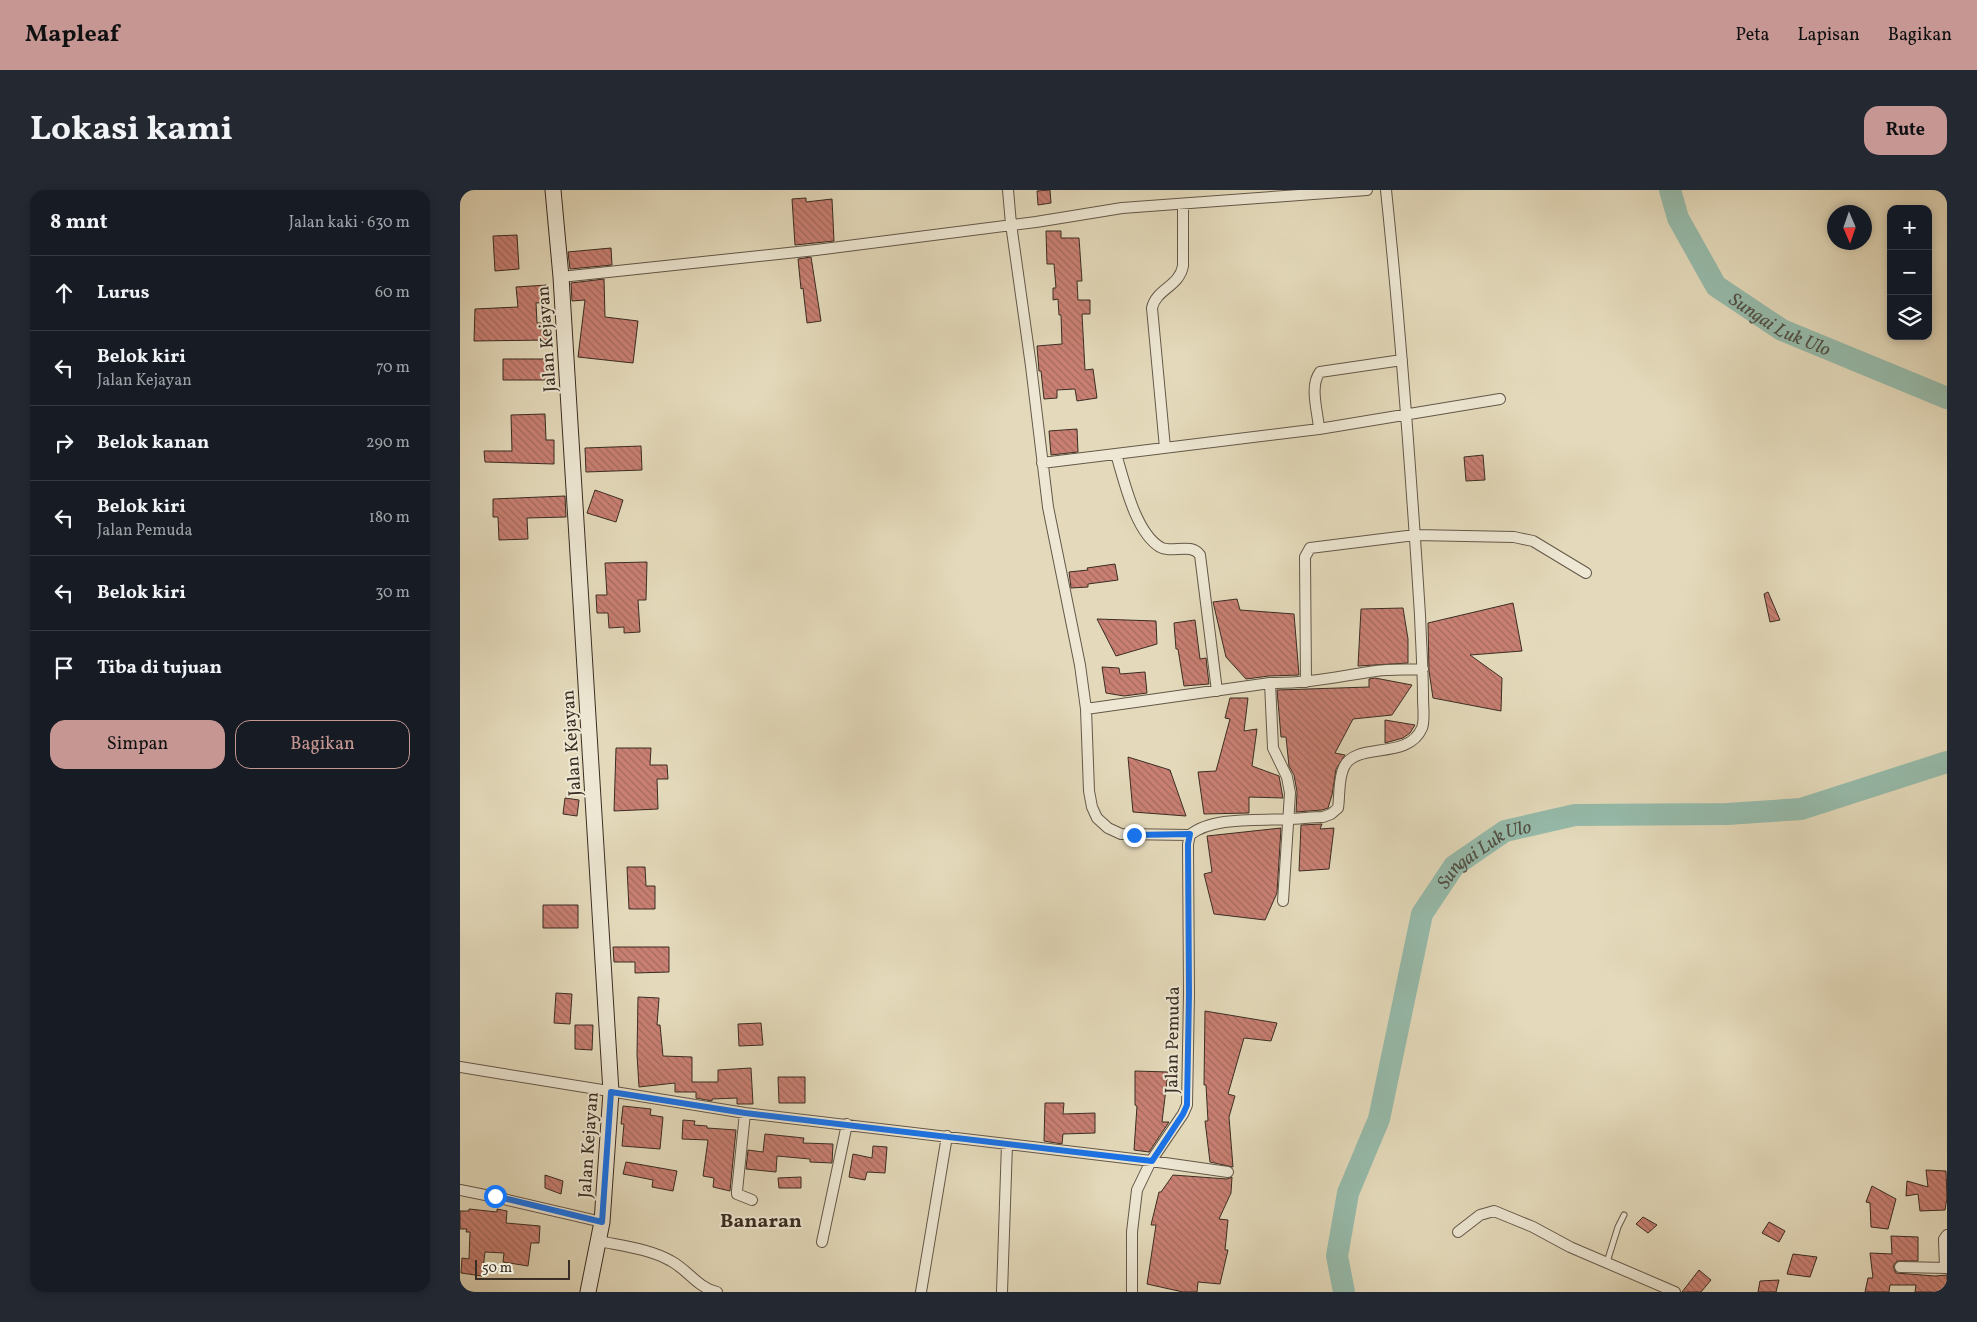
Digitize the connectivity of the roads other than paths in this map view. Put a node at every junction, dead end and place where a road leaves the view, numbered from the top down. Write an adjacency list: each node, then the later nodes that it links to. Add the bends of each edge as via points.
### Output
1 (553, 190): 7 (main road, Jalan Kejayan)
2 (1008, 190): 6 (street)
3 (1367, 190): 5 (street)
4 (1386, 190): 8 (street)
5 (1183, 204): 6 (street, via 1122,208); 12 (street, via 1181,274 1154,300 1152,308)
6 (1011, 224): 7 (street, via 816,250); 14 (street)
7 (561, 277): 26 (main road, Jalan Kejayan)
8 (1402, 360): 10 (street); 11 (street, via 1320,372 1315,378)
9 (1500, 399): 10 (street)
10 (1407, 413): 11 (street); 15 (street)
11 (1319, 428): 12 (street)
12 (1165, 448): 13 (street)
13 (1116, 454): 14 (street); 20 (street, via 1130,504 1153,542 1160,548 1191,549 1200,554)
14 (1042, 464): 21 (street)
15 (1415, 535): 16 (street, via 1514,537 1533,542); 17 (street); 18 (street, via 1310,548 1305,557)
16 (1586, 573)
17 (1423, 669): 18 (street, via 1378,671); 22 (street, via 1424,718 1422,729 1416,736 1406,745 1358,755 1350,760 1344,766 1340,781 1338,808 1330,814)
18 (1306, 682): 19 (street)
19 (1270, 683): 20 (street); 22 (street, via 1273,748 1289,784)
20 (1218, 692): 21 (street)
21 (1086, 709): 23 (street, via 1089,791 1097,818 1121,834)
22 (1288, 819): 23 (street, via 1215,824 1203,826); 24 (street)
23 (1190, 834): 31 (street, Jalan Pemuda, via 1187,1105)
24 (1282, 901)
25 (460, 1067): 26 (street)
26 (611, 1092): 27 (street); 36 (main road, Jalan Kejayan)
27 (745, 1113): 28 (street); 34 (street, via 737,1194)
28 (848, 1124): 29 (street); 40 (street)
29 (946, 1136): 30 (street); 46 (street)
30 (1007, 1144): 31 (street); 47 (street)
31 (1152, 1161): 32 (street); 48 (street, Jalan Pemuda, via 1137,1190 1132,1240)
32 (1228, 1172)
33 (460, 1190): 36 (street)
34 (752, 1200)
35 (1624, 1215): 41 (lane)
36 (602, 1222): 39 (main road, Jalan Kejayan)
37 (1458, 1232): 41 (street, via 1480,1215 1494,1211)
38 (1947, 1235): 43 (street, via 1944,1238)
39 (599, 1241): 44 (main road, Jalan Kejayan); 45 (street, via 660,1256 684,1269 702,1286)
40 (822, 1242)
41 (1608, 1262): 49 (street)
42 (1900, 1267): 43 (street)
43 (1946, 1268)
44 (588, 1292)
45 (716, 1292)
46 (921, 1292)
47 (1002, 1292)
48 (1132, 1292)
49 (1676, 1292)

